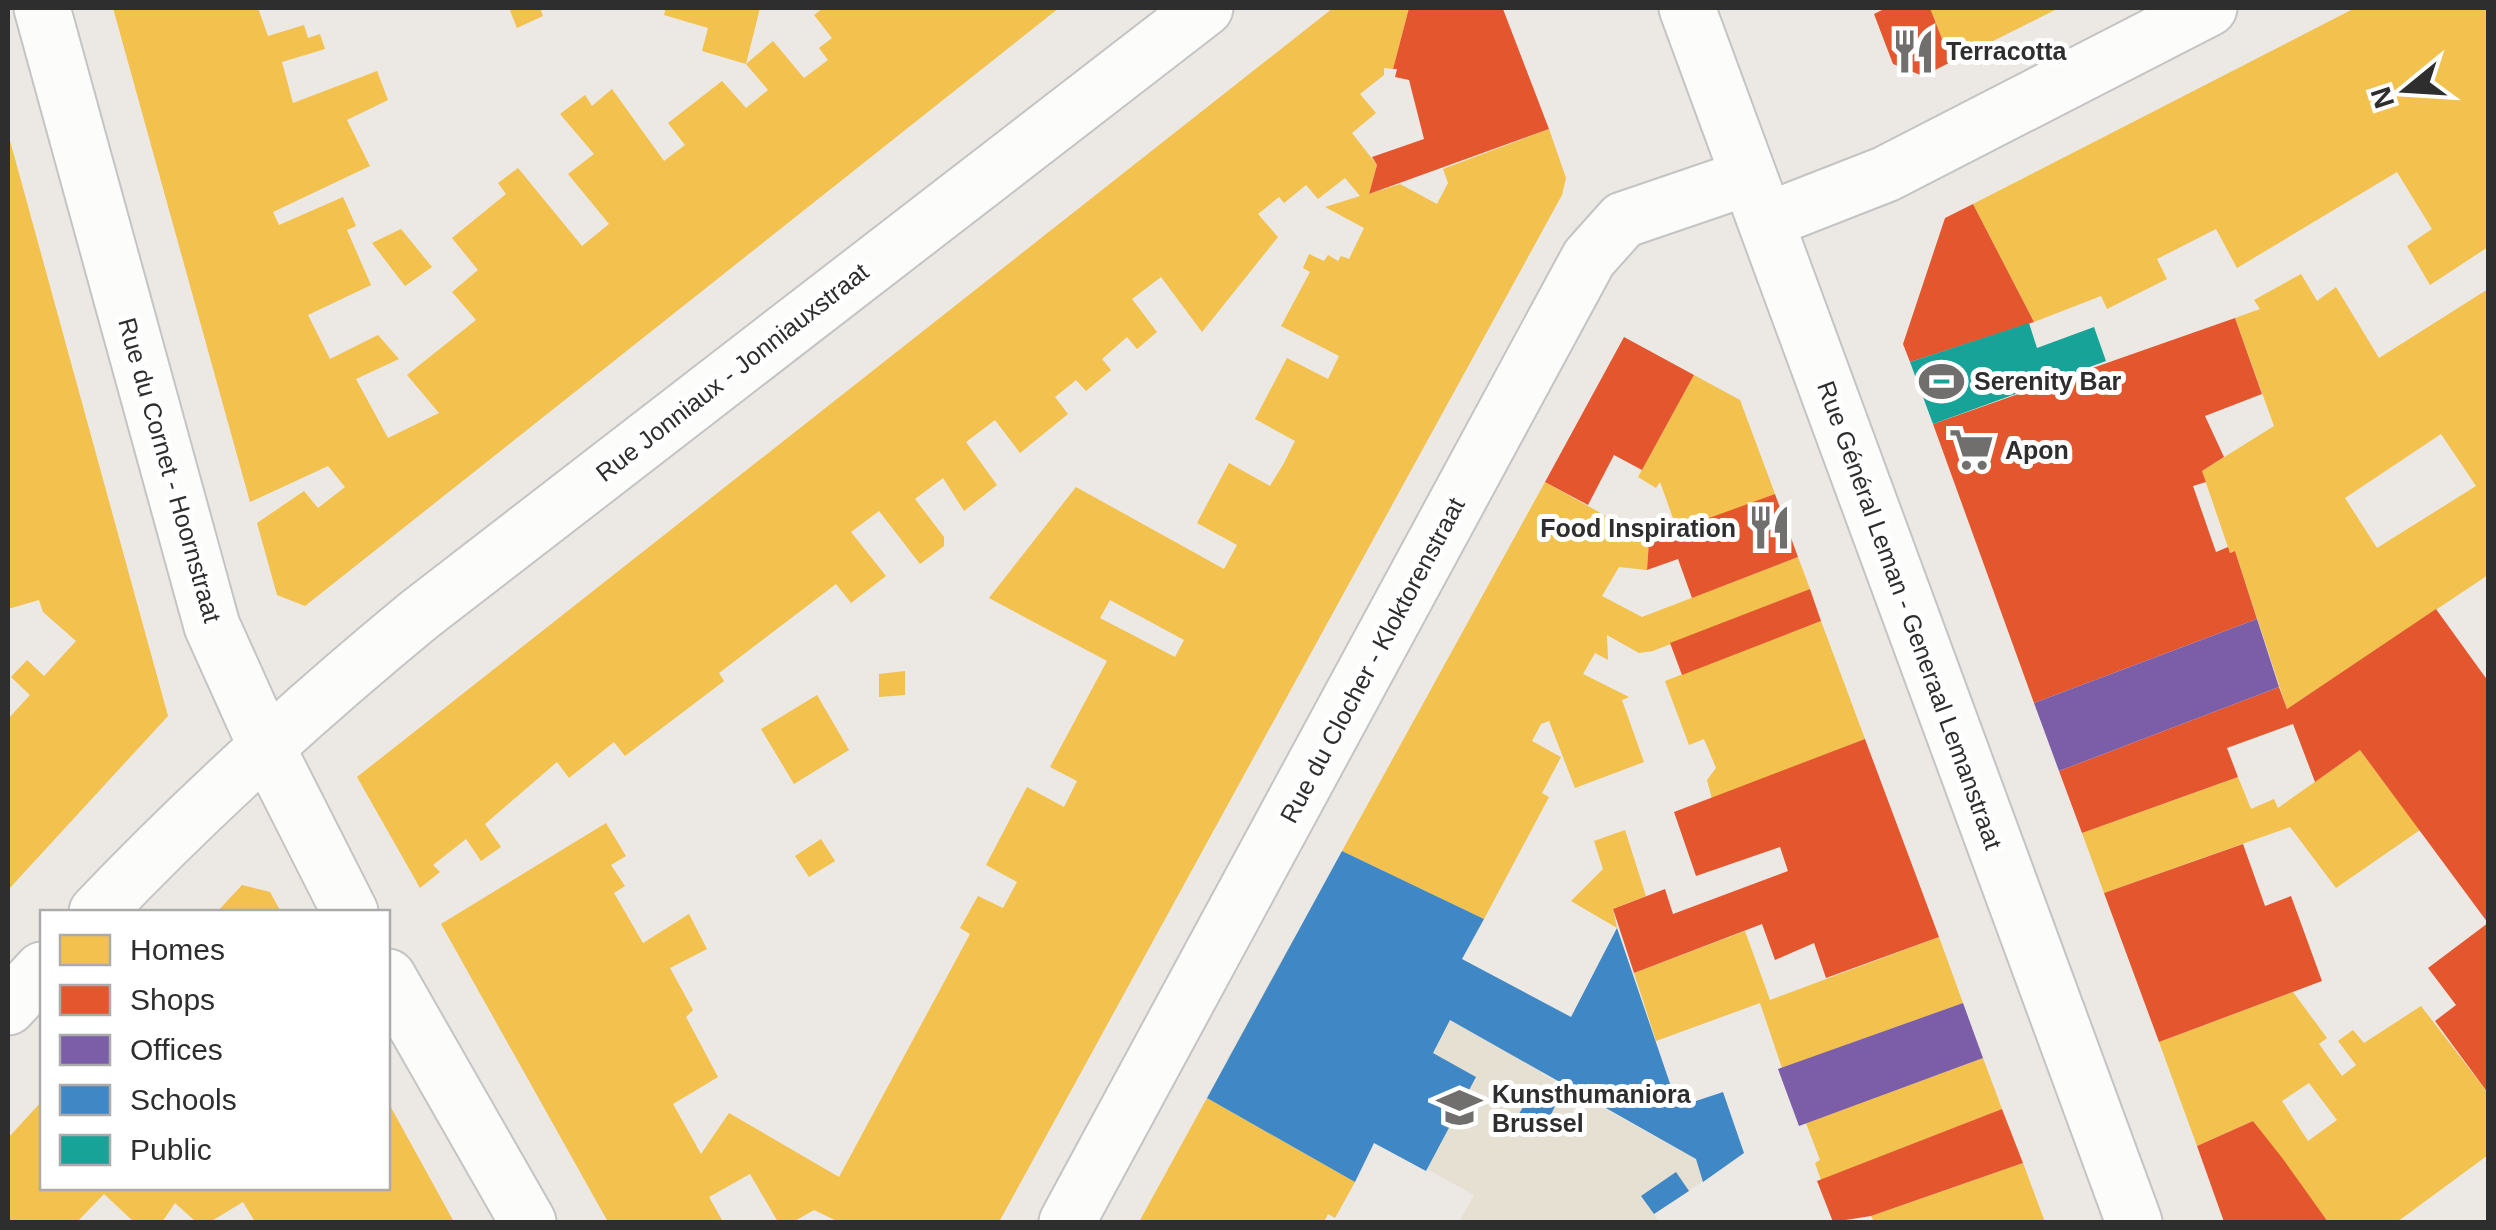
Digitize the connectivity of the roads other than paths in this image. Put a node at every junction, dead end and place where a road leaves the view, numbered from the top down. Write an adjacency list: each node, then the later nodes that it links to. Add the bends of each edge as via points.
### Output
1 (42, 8): 6 (street, Rue du Cornet - Hoornstraat, via 212,626)
2 (1205, 8): 6 (street, Rue Jonniaux - Jonniauxstraat, via 419,615)
3 (1686, 8): 5 (street, Rue Général Leman - Generaal Lemanstraat)
4 (2209, 8): 5 (street, Rue du Clocher - Kloktorenstraat, via 1886,174)
5 (1757, 199): 13 (street, Rue du Clocher - Kloktorenstraat, via 1623,220 1589,258); 14 (street, Rue Général Leman - Generaal Lemanstraat)
6 (266, 746): 7 (street, Rue Jonniaux - Jonniauxstraat); 8 (street, Rue du Cornet - Hoornstraat)
7 (99, 910)
8 (349, 910)
9 (40, 972): 11 (street)
10 (390, 981): 12 (street)
11 (8, 1007)
12 (528, 1222)
13 (1067, 1222)
14 (2134, 1222)

